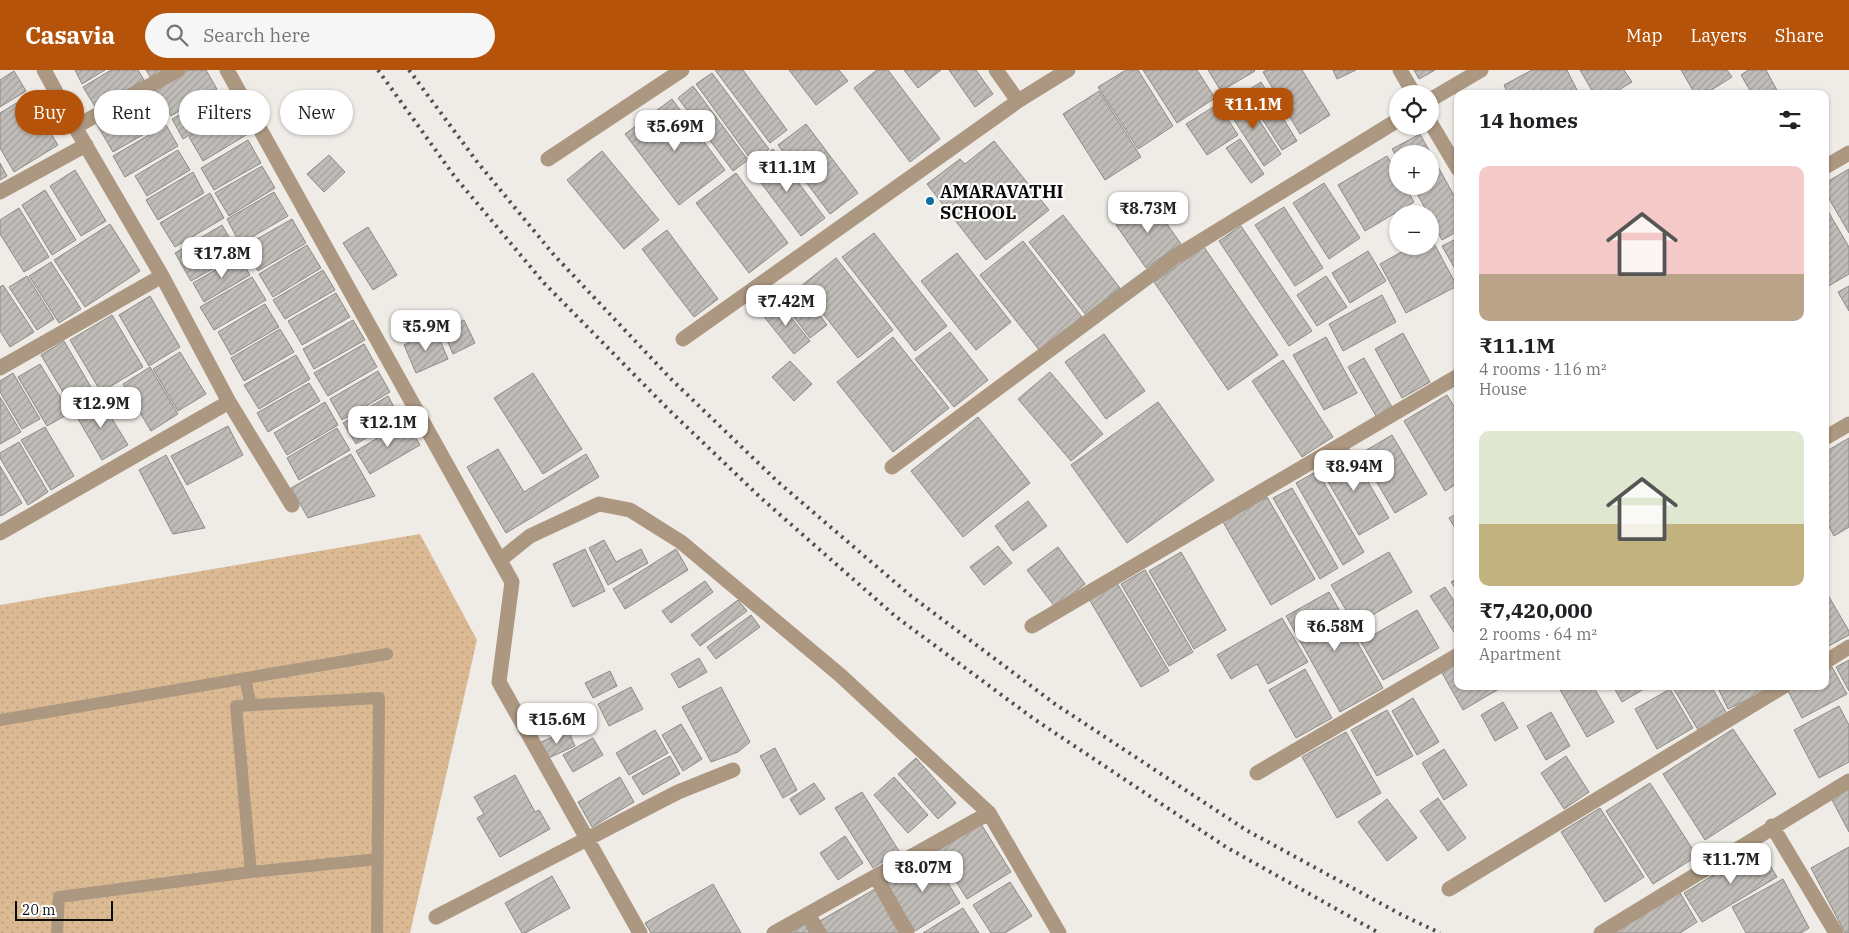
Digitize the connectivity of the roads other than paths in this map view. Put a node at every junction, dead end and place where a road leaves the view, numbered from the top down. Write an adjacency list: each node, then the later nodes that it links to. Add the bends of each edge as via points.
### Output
1 (44, 70): 10 (street)
2 (178, 70): 13 (street)
3 (227, 70): 33 (street)
4 (682, 70): 19 (street)
5 (996, 70): 12 (street)
6 (1068, 70): 12 (street)
7 (1400, 70): 9 (street)
8 (1481, 70): 11 (street)
9 (1409, 85)
10 (55, 90)
11 (1439, 95)
12 (1018, 101): 24 (street)
13 (84, 121)
14 (1389, 126): 30 (street, via 1175,257)
15 (80, 135): 17 (street)
16 (1438, 135): 20 (street)
17 (86, 145): 22 (street); 23 (street)
18 (1849, 154): 21 (street)
19 (548, 159)
20 (1454, 162)
21 (1829, 165)
22 (0, 192)
23 (162, 276): 25 (street); 27 (street)
24 (683, 339)
25 (0, 368)
26 (1454, 378): 34 (street)
27 (228, 402): 31 (street); 32 (street)
28 (1849, 424): 29 (street)
29 (1829, 436)
30 (892, 467)
31 (292, 505)
32 (0, 533)
33 (500, 560): 46 (street, via 530,536 599,504 630,510 681,542 840,674); 48 (street, via 512,582 499,682)
34 (1032, 626)
35 (1849, 647): 38 (street)
36 (387, 654): 39 (lane)
37 (1454, 657): 44 (street)
38 (1829, 660)
39 (245, 679): 41 (lane); 42 (lane)
40 (1777, 690): 52 (street)
41 (251, 705): 49 (lane, via 379,698); 50 (lane, via 236,706)
42 (0, 720)
43 (733, 770): 48 (street, via 678,792)
44 (1257, 773)
45 (1849, 780): 47 (street)
46 (989, 813): 51 (street); 61 (street)
47 (1772, 826): 62 (street); 63 (street)
48 (587, 838): 54 (street); 57 (street)
49 (378, 859): 50 (lane); 56 (lane)
50 (251, 872): 55 (lane, via 59,897)
51 (876, 877): 53 (street); 60 (street)
52 (1448, 889)
53 (808, 914): 58 (street); 59 (street)
54 (436, 917)
55 (57, 933)
56 (377, 933)
57 (640, 933)
58 (774, 933)
59 (819, 933)
60 (907, 933)
61 (1059, 933)
62 (1601, 933)
63 (1836, 933)

